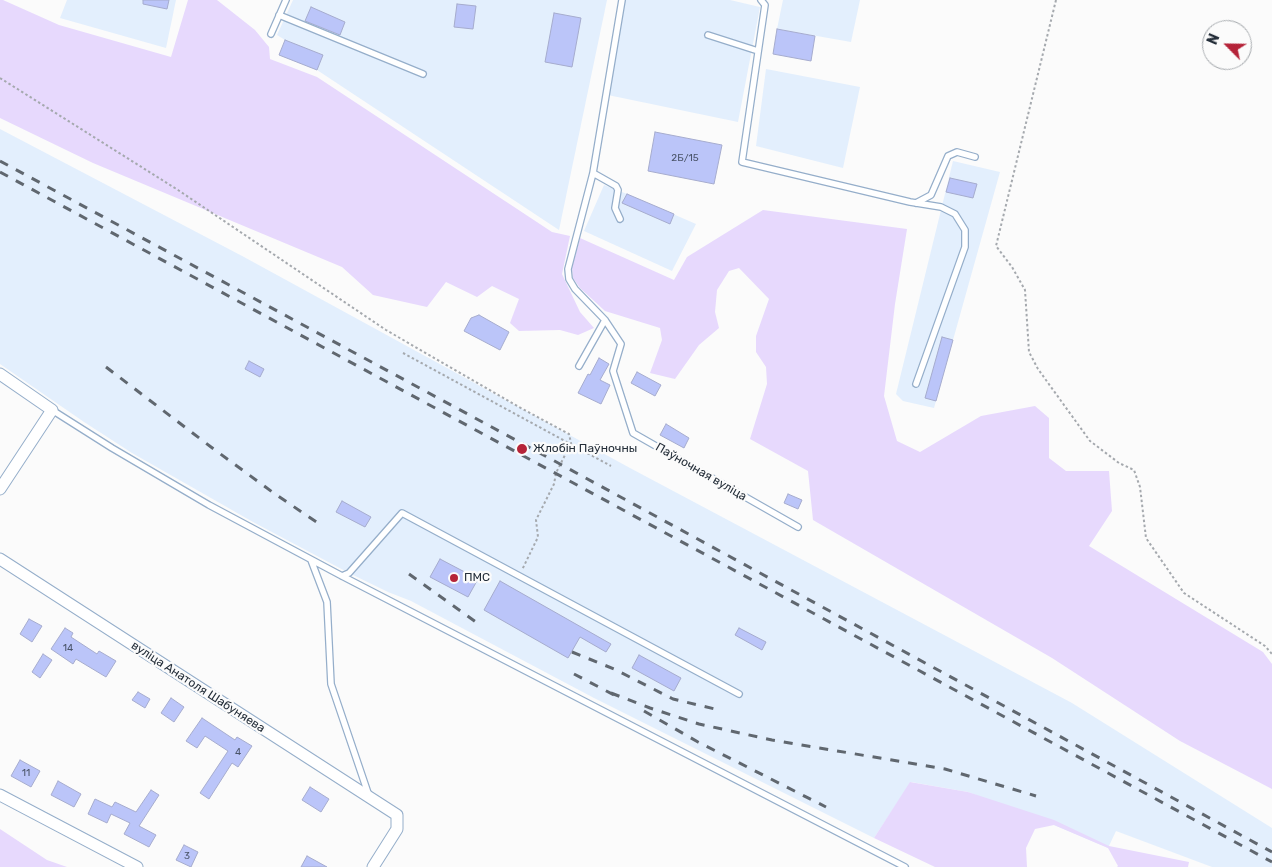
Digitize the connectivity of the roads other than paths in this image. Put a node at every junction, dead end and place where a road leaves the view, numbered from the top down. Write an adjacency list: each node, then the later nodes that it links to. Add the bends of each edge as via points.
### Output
1 (286, 0): 4 (lane)
2 (622, 0): 10 (lane)
3 (761, 0): 7 (lane, via 765,5)
4 (279, 15): 5 (lane); 8 (lane)
5 (270, 34)
6 (708, 35): 7 (lane)
7 (758, 51): 11 (lane, via 742,162)
8 (423, 74)
9 (976, 157): 11 (lane, via 957,152 948,156 931,195)
10 (593, 173): 12 (lane, via 616,186 615,208); 13 (lane, via 568,269 575,289)
11 (916, 203): 16 (lane, via 941,207 955,214 965,230 965,247)
12 (620, 219)
13 (605, 320): 14 (lane); 19 (lane, Паўночная вуліца, via 621,344 613,371 633,433)
14 (579, 366)
15 (0, 374): 17 (street)
16 (916, 384)
17 (52, 410): 18 (street); 21 (lane, via 209,505)
18 (0, 489)
19 (798, 527)
20 (0, 559): 25 (street, вуліца Анатоля Шабуняева)
21 (311, 560): 22 (lane); 25 (lane, via 327,602 332,684)
22 (342, 576): 23 (lane, via 402,513); 28 (lane)
23 (739, 694)
24 (0, 795): 26 (street)
25 (370, 798): 27 (street, вуліца Анатоля Шабуняева, via 396,815 397,829)
26 (137, 867)
27 (373, 867)
28 (905, 867)

